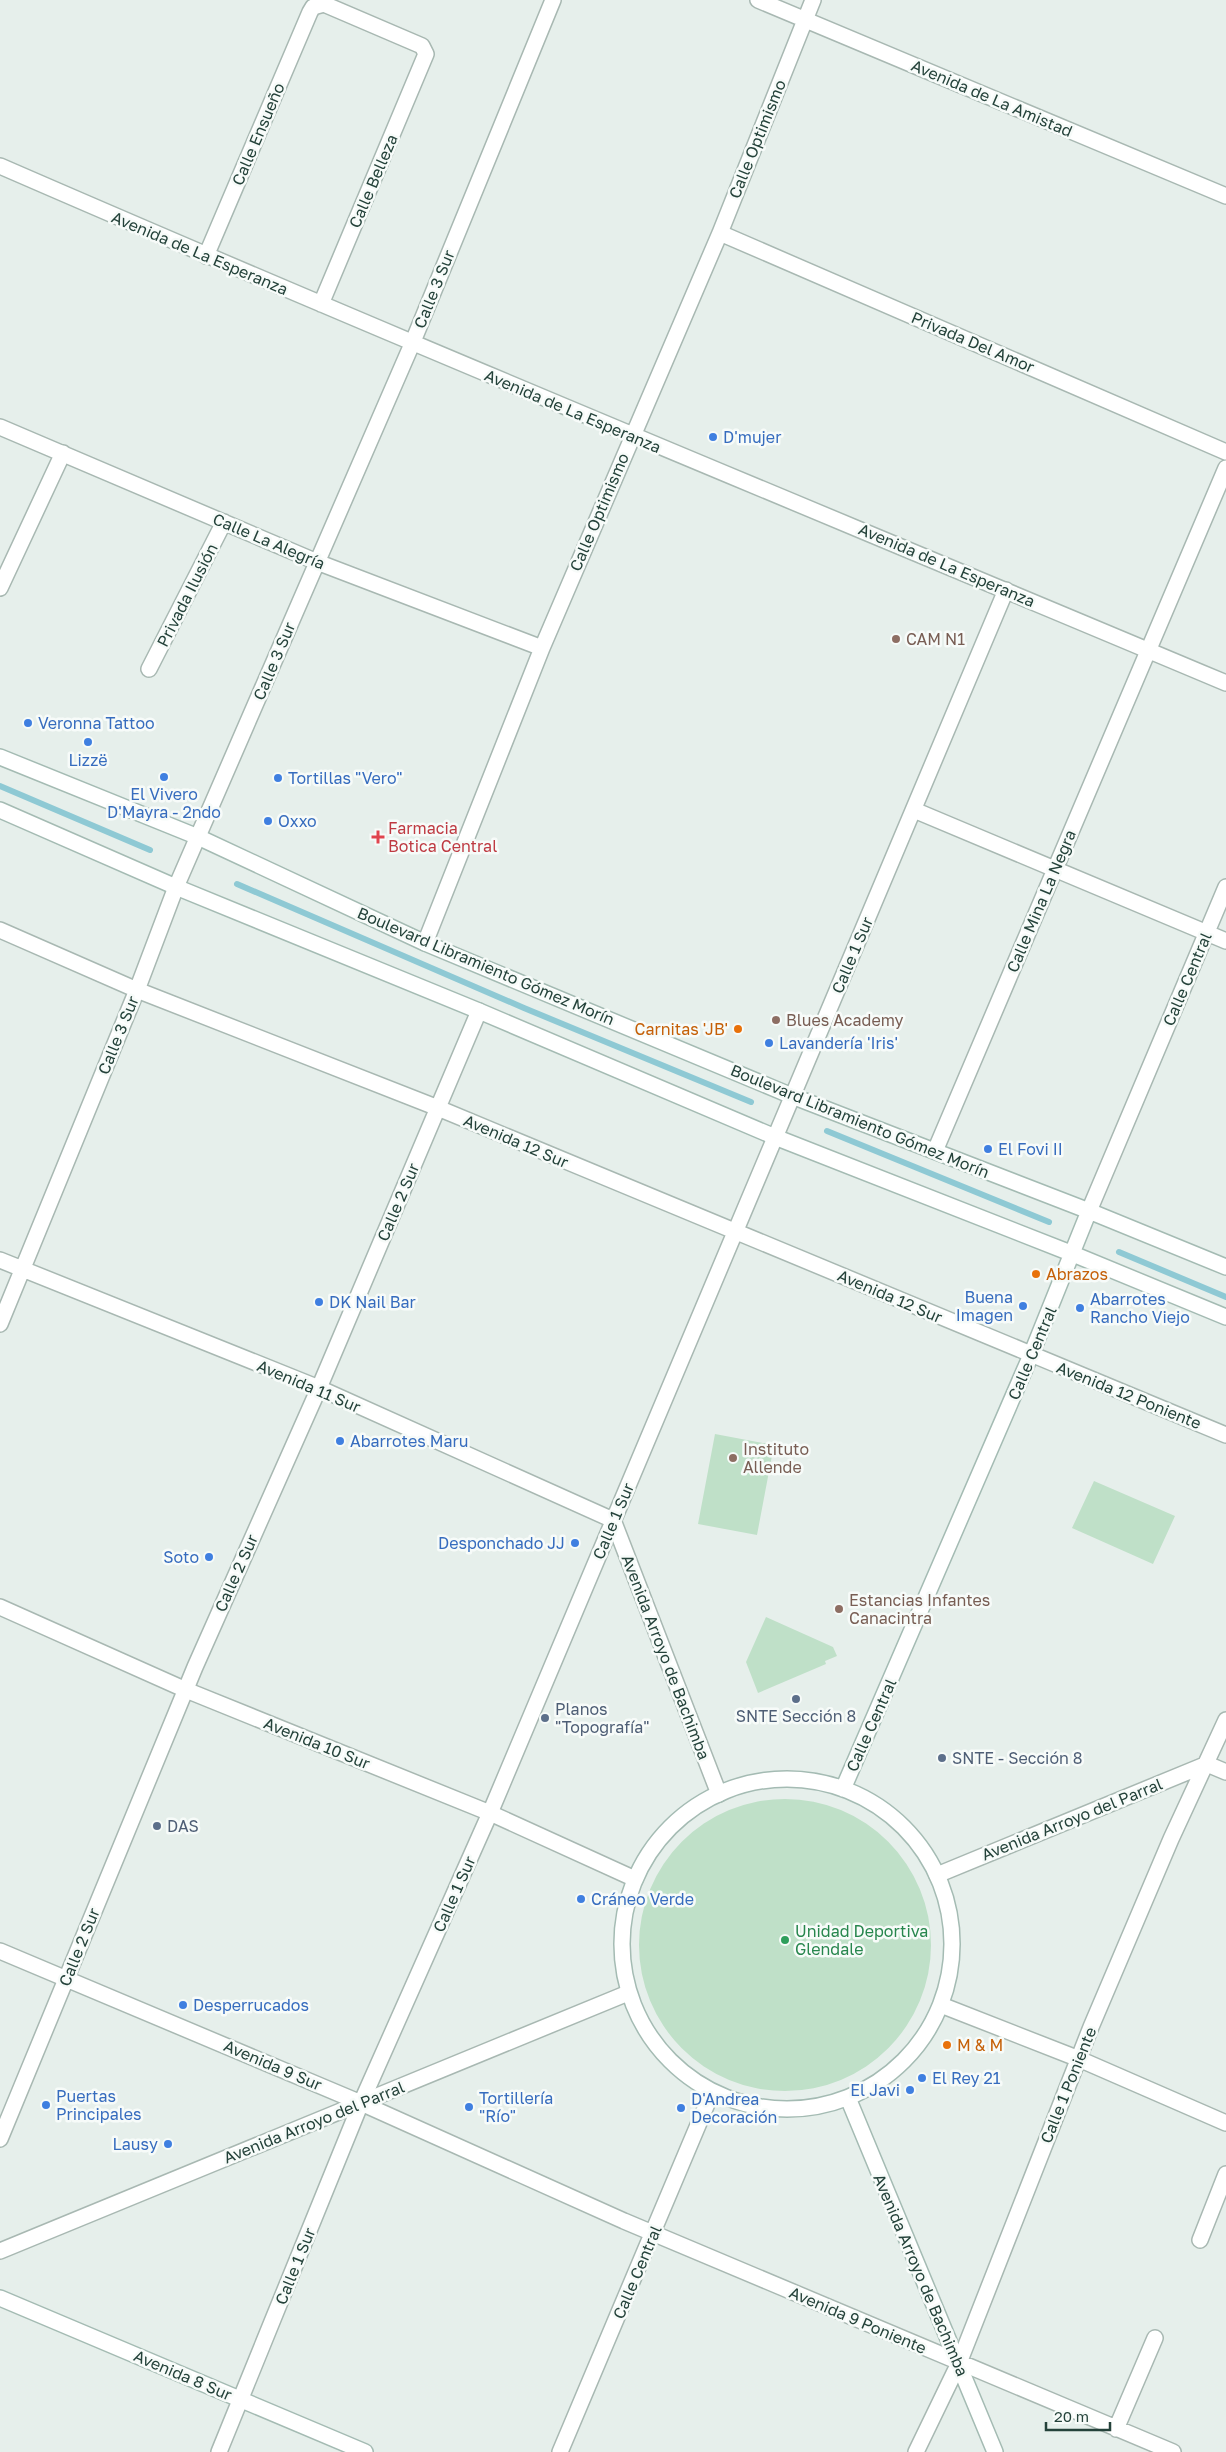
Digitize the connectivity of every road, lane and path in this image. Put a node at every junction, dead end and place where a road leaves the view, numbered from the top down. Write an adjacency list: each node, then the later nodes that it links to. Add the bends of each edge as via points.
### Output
1 (553, 0): 11 (street, Calle 3 Sur)
2 (758, 0): 5 (street, Avenida de La Amistad)
3 (813, 0): 5 (street, Calle Optimismo)
4 (310, 12): 9 (street, Calle Ensueño); 10 (street, Calle Belleza, via 313,7 324,4 422,46 426,54)
5 (805, 19): 7 (street, Avenida de La Amistad); 8 (street, Calle Optimismo)
6 (0, 166): 9 (street, Avenida de La Esperanza)
7 (1226, 196)
8 (720, 233): 13 (street, Calle Optimismo); 14 (street, Privada Del Amor)
9 (206, 256): 10 (street, Avenida de La Esperanza)
10 (321, 304): 11 (street, Avenida de La Esperanza)
11 (412, 344): 13 (street, Avenida de La Esperanza); 18 (street, Calle 3 Sur)
12 (0, 427): 15 (street, Calle La Alegría)
13 (632, 435): 20 (street, Avenida de La Esperanza); 21 (street, Calle Optimismo)
14 (1226, 452)
15 (63, 453): 17 (street, Calle La Alegría); 19 (street)
16 (1226, 468): 22 (street, Calle Mina La Negra)
17 (224, 522): 18 (street, Calle La Alegría); 23 (street, Privada Ilusión)
18 (317, 562): 21 (street, Calle La Alegría); 28 (street, Calle 3 Sur)
19 (0, 588)
20 (1006, 590): 22 (street, Avenida de La Esperanza); 27 (street, Calle 1 Sur)
21 (542, 648): 35 (street, Calle Optimismo)
22 (1148, 650): 24 (street, Avenida de La Esperanza); 29 (street, Calle Mina La Negra)
23 (150, 669)
24 (1226, 684)
25 (0, 757): 28 (street, Boulevard Libramiento Gómez Morín)
26 (0, 810): 30 (street)
27 (914, 810): 29 (street); 38 (street, Calle 1 Sur)
28 (198, 836): 30 (street, Calle 3 Sur); 35 (street, Boulevard Libramiento Gómez Morín)
29 (1055, 870): 33 (street); 41 (street, Calle Mina La Negra)
30 (176, 887): 36 (street, Calle 3 Sur); 37 (street)
31 (1226, 887): 33 (street, Calle Central)
32 (0, 930): 36 (street, Avenida 12 Sur)
33 (1206, 933): 34 (street); 42 (street, Calle Central)
34 (1226, 942)
35 (425, 943): 38 (street, Boulevard Libramiento Gómez Morín)
36 (136, 990): 39 (street, Avenida 12 Sur); 47 (street, Calle 3 Sur)
37 (479, 1011): 39 (street, Calle 2 Sur); 40 (street)
38 (792, 1096): 40 (street, Calle 1 Sur); 41 (street, Boulevard Libramiento Gómez Morín)
39 (438, 1108): 43 (street, Avenida 12 Sur); 51 (street, Calle 2 Sur)
40 (775, 1137): 43 (street, Calle 1 Sur); 44 (street)
41 (935, 1151): 42 (street, Boulevard Libramiento Gómez Morín)
42 (1089, 1211): 44 (street, Calle Central); 46 (street, Boulevard Libramiento Gómez Morín)
43 (735, 1232): 50 (street, Avenida 12 Sur); 53 (street, Calle 1 Sur)
44 (1074, 1254): 48 (street); 50 (street, Calle Central)
45 (0, 1260): 47 (street, Avenida 11 Sur)
46 (1226, 1267)
47 (23, 1271): 49 (street, Calle 3 Sur); 51 (street, Avenida 11 Sur)
48 (1226, 1317)
49 (0, 1324)
50 (1031, 1355): 52 (street, Avenida 12 Poniente); 59 (street, Calle Central)
51 (318, 1388): 53 (street, Avenida 11 Sur); 55 (street, Calle 2 Sur)
52 (1226, 1434)
53 (614, 1520): 60 (street, Avenida Arroyo de Bachimba); 61 (street, Calle 1 Sur)
54 (0, 1607): 55 (street, Avenida 10 Sur)
55 (186, 1690): 61 (street, Avenida 10 Sur); 65 (street, Calle 2 Sur)
56 (1226, 1720): 57 (street, Calle 1 Poniente)
57 (1207, 1764): 58 (street); 62 (street, Avenida Arroyo del Parral); 68 (street, Calle 1 Poniente, via 1171,1840)
58 (1226, 1772)
59 (842, 1789): 60 (street, via 801,1780 759,1781); 62 (street, via 872,1802 899,1822 921,1846)
60 (718, 1794): 63 (street, via 684,1815 656,1844)
61 (490, 1813): 63 (street, Avenida 10 Sur); 71 (street, Calle 1 Sur)
62 (937, 1874): 67 (street, via 950,1917 952,1962)
63 (635, 1879): 66 (street, via 623,1916 621,1955)
64 (0, 1950): 65 (street, Avenida 9 Sur)
65 (67, 1977): 71 (street, Avenida 9 Sur); 73 (street, Calle 2 Sur)
66 (628, 1993): 69 (street, via 646,2034 675,2067); 71 (street, Avenida Arroyo del Parral)
67 (941, 2005): 68 (street); 70 (street, via 919,2044 887,2076)
68 (1078, 2059): 72 (street); 80 (street, Calle 1 Poniente)
69 (712, 2092): 70 (street, via 738,2102 793,2110); 75 (street, Calle Central)
70 (848, 2098): 80 (street, Avenida Arroyo de Bachimba)
71 (361, 2103): 75 (street, Avenida 9 Sur); 77 (street, Avenida Arroyo del Parral); 81 (street, Calle 1 Sur)
72 (1226, 2123)
73 (0, 2139)
74 (1226, 2174): 76 (street)
75 (653, 2234): 80 (street, Avenida 9 Poniente); 85 (street, Calle Central)
76 (1200, 2240)
77 (0, 2251)
78 (0, 2298): 81 (street, Avenida 8 Sur)
79 (1155, 2338): 82 (street)
80 (959, 2363): 82 (street, Avenida 9 Poniente); 86 (street, Calle 1 Poniente); 87 (street, Avenida Arroyo de Bachimba)
81 (241, 2399): 83 (street, Calle 1 Sur); 84 (street, Avenida 8 Sur)
82 (1116, 2429): 88 (street, Avenida 9 Poniente)
83 (219, 2452)
84 (365, 2452)
85 (560, 2452)
86 (916, 2452)
87 (995, 2452)
88 (1173, 2452)

